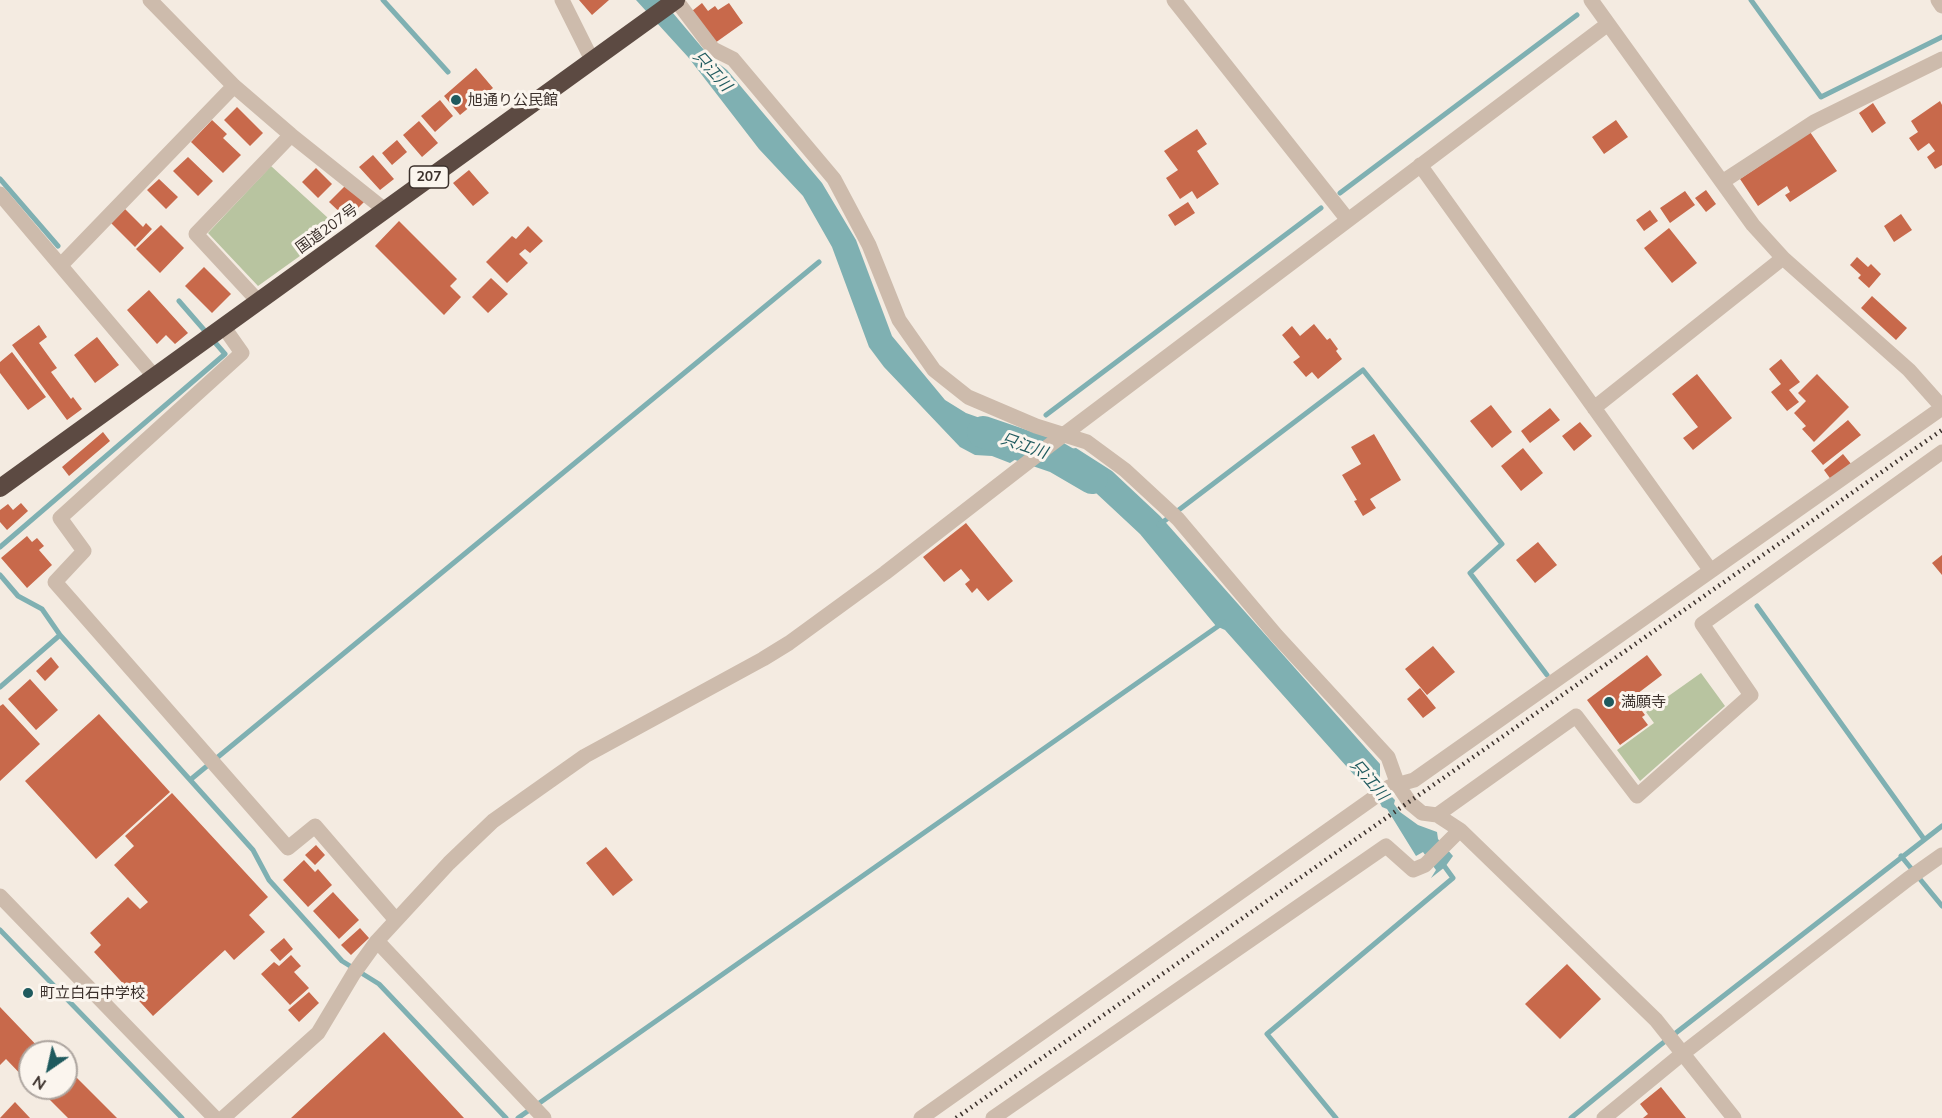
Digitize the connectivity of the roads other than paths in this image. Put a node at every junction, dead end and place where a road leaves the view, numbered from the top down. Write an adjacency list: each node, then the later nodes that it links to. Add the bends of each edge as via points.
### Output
1 (150, 0): 11 (street)
2 (562, 0): 10 (street)
3 (676, 0): 10 (highway, 国道207号 / 207); 25 (street, via 713,49 733,58 834,179 869,245 899,320 934,370 968,397)
4 (1174, 0): 17 (street)
5 (1591, 0): 8 (street)
6 (1938, 0): 7 (street)
7 (1942, 6)
8 (1608, 24): 13 (street); 14 (street)
9 (1942, 59): 14 (street, via 1814,122)
10 (592, 60): 16 (highway, 国道207号 / 207)
11 (234, 86): 12 (street); 19 (street)
12 (291, 135): 16 (street); 20 (street, via 196,234)
13 (1420, 165): 17 (street); 23 (street)
14 (1722, 182): 18 (street)
15 (0, 194): 19 (street)
16 (385, 210): 20 (highway, 国道207号 / 207)
17 (1348, 220): 25 (street)
18 (1783, 258): 23 (street); 24 (street, via 1909,370)
19 (61, 265): 22 (street)
20 (258, 301): 21 (highway, 国道207号 / 207)
21 (215, 332): 22 (highway, 国道207号 / 207); 34 (street, via 242,353 60,518 84,551 55,582 288,848 315,826)
22 (154, 376): 27 (highway, 国道207号 / 207)
23 (1594, 408): 28 (street)
24 (1942, 408): 28 (street)
25 (1064, 434): 29 (street, via 1087,442 1173,514 1276,635 1388,757); 34 (street, via 789,643 585,756 493,821)
26 (1942, 452): 30 (street, via 1702,624 1751,696 1637,796 1576,716)
27 (0, 488)
28 (1711, 571): 29 (street, via 1414,780)
29 (1393, 786): 30 (street, via 1422,813); 40 (street)
30 (1437, 815): 31 (street)
31 (1460, 830): 36 (street); 41 (street, via 1425,865 1413,870 1386,846)
32 (1942, 855): 36 (street)
33 (0, 896): 38 (street)
34 (396, 920): 35 (street)
35 (376, 940): 37 (street); 39 (street, via 318,1033)
36 (1674, 1042): 42 (street); 43 (street)
37 (537, 1111)
38 (215, 1118)
39 (223, 1118)
40 (921, 1118)
41 (993, 1118)
42 (1604, 1118)
43 (1734, 1118)

